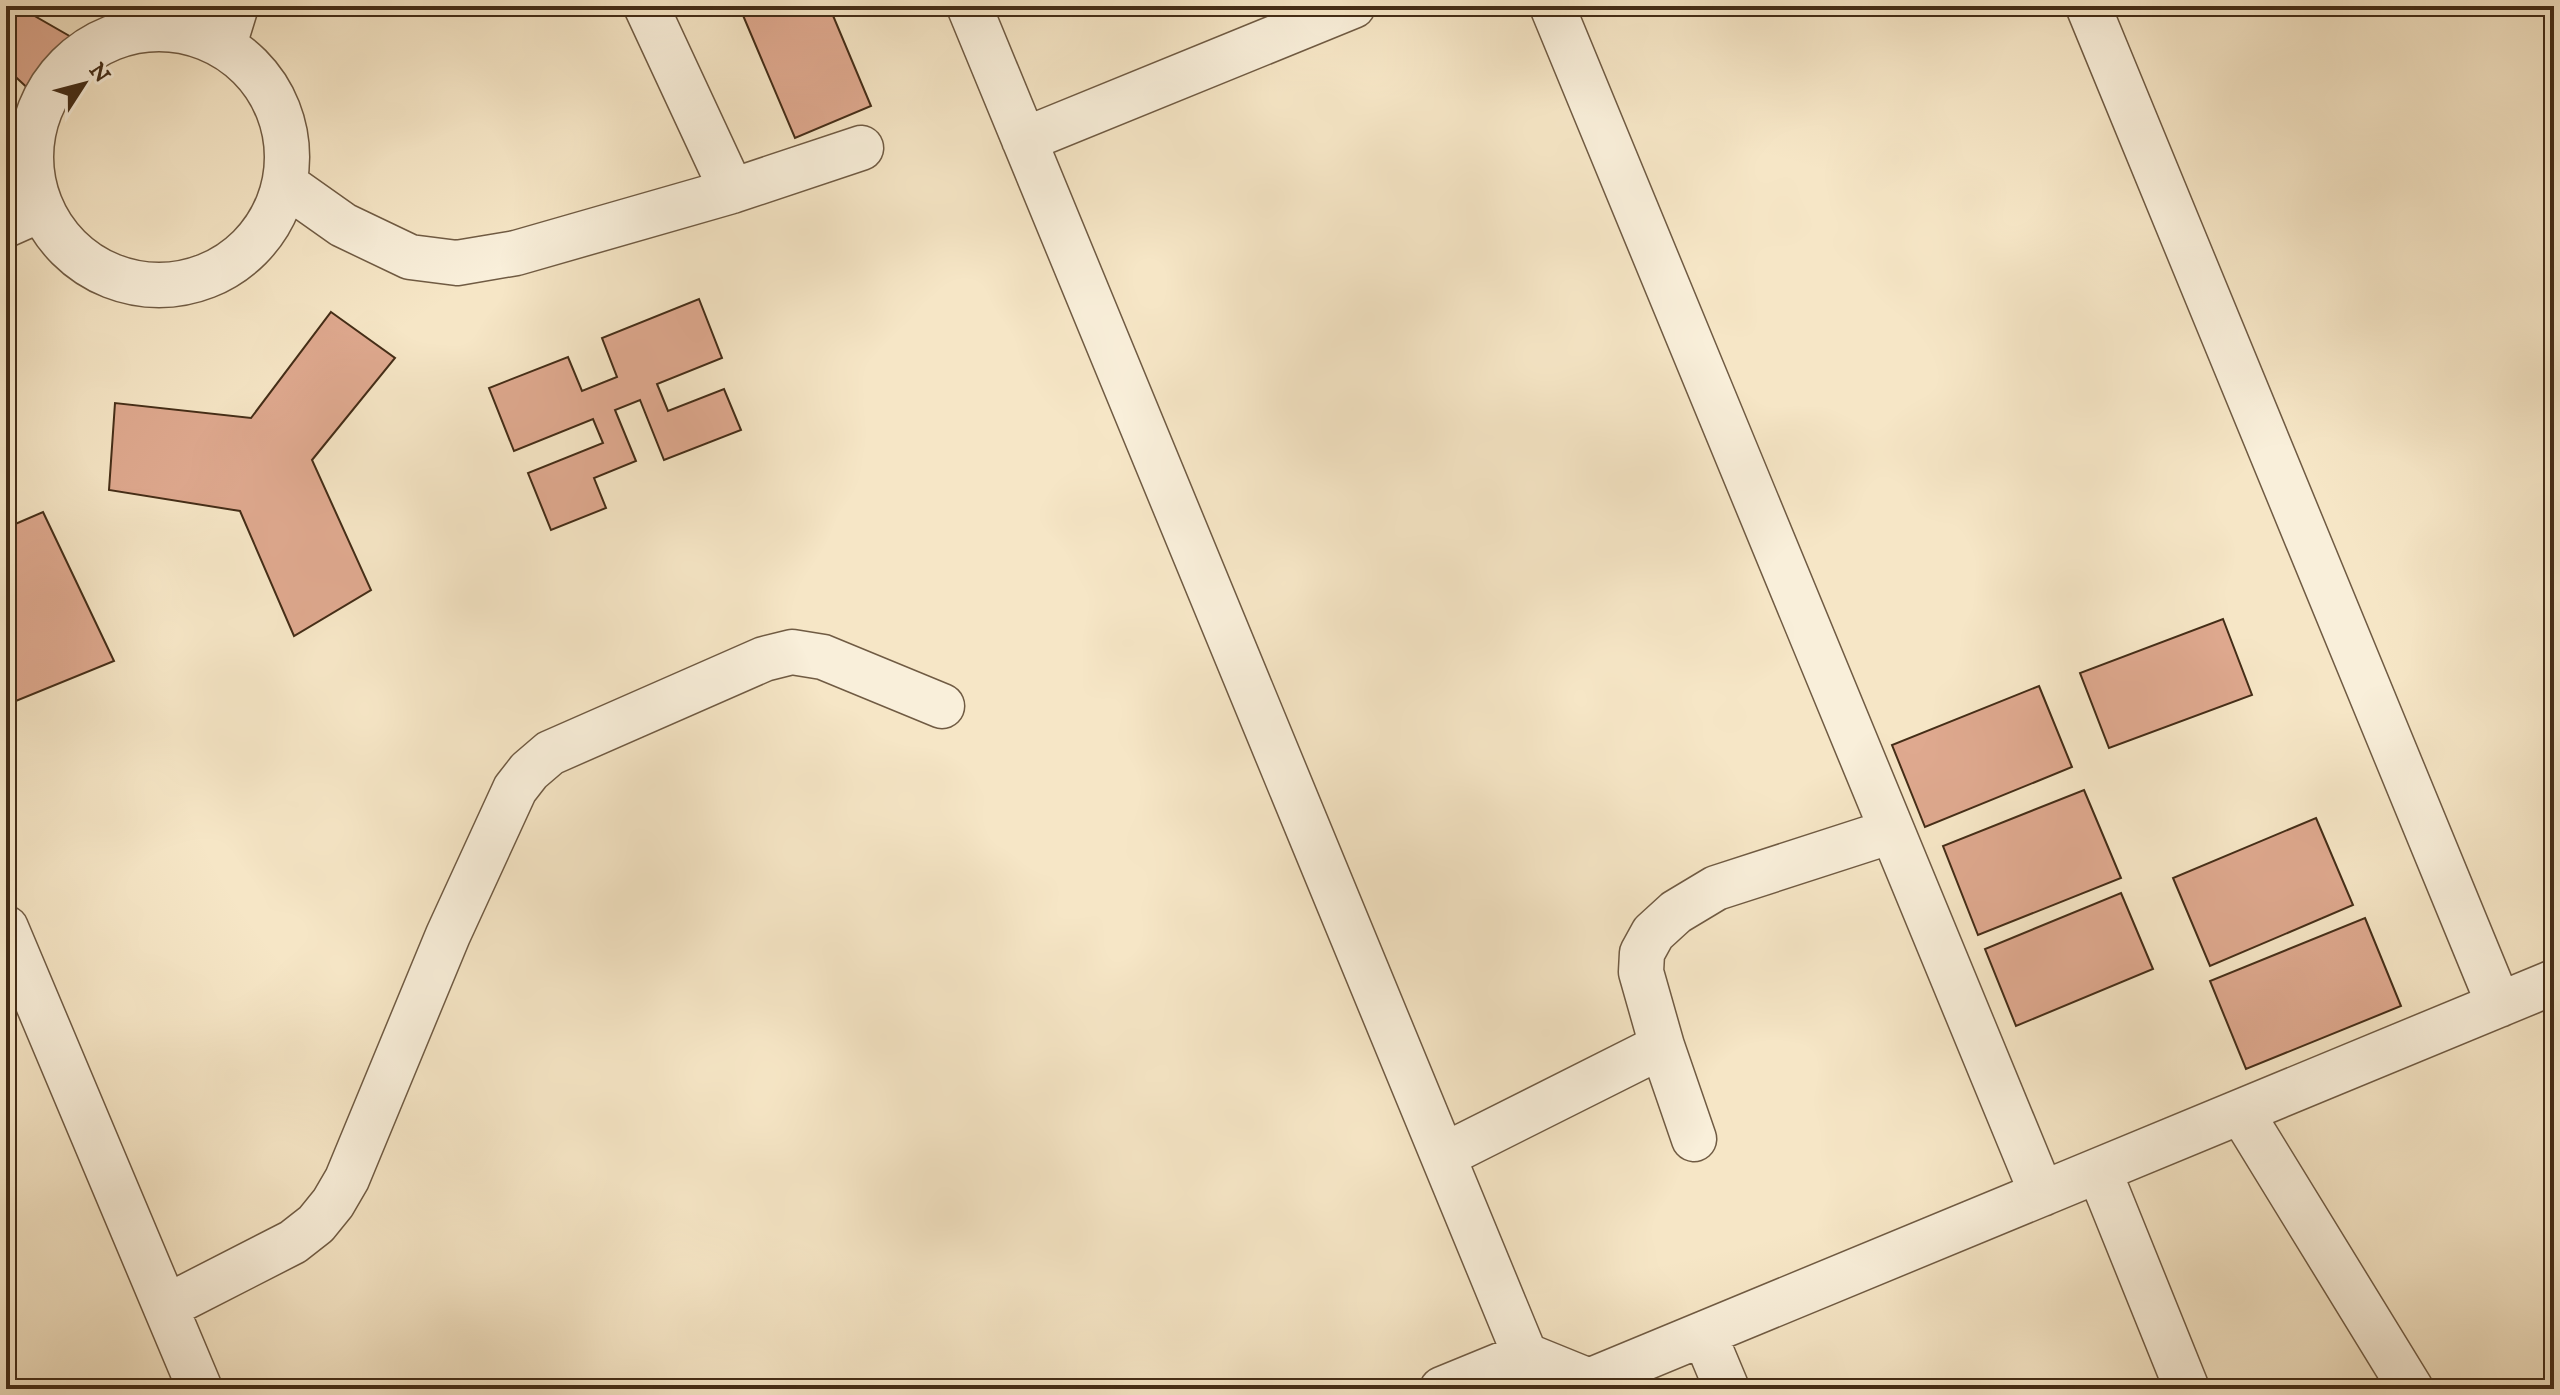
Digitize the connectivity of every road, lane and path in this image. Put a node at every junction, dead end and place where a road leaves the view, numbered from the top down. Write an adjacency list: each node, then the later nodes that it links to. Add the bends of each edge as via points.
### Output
1 (646, 6): 10 (street)
2 (969, 6): 7 (street)
3 (1353, 6): 7 (street)
4 (1552, 6): 13 (street)
5 (2088, 6): 16 (street)
6 (230, 26): 9 (street, via 277,106 288,157); 11 (street, via 199,35 146,29 107,40 73,61 41,104)
7 (1024, 140): 20 (street)
8 (861, 148): 10 (street)
9 (285, 184): 10 (street, via 343,225 410,257 457,263 516,253); 11 (street, via 264,233 245,253 212,274 173,285 146,285 95,269 55,233)
10 (732, 191)
11 (24, 217)
12 (942, 706): 23 (street, via 823,657 792,652 764,659 550,753 515,789 333,1203 293,1242)
13 (1892, 831): 17 (street, via 1716,888 1653,933 1642,953 1641,972); 22 (street)
14 (6, 928): 23 (street)
15 (2554, 982): 16 (street)
16 (2499, 1005): 18 (street)
17 (1662, 1046): 19 (street); 20 (street)
18 (2241, 1112): 21 (street); 30 (street)
19 (1694, 1139)
20 (1443, 1156): 25 (street)
21 (2099, 1171): 22 (street); 29 (street)
22 (2042, 1194): 24 (street)
23 (166, 1307): 26 (street)
24 (1704, 1334): 25 (street, via 1589,1381); 28 (street)
25 (1525, 1355): 27 (street)
26 (200, 1389)
27 (1442, 1389)
28 (1727, 1389)
29 (2187, 1389)
30 (2411, 1389)

